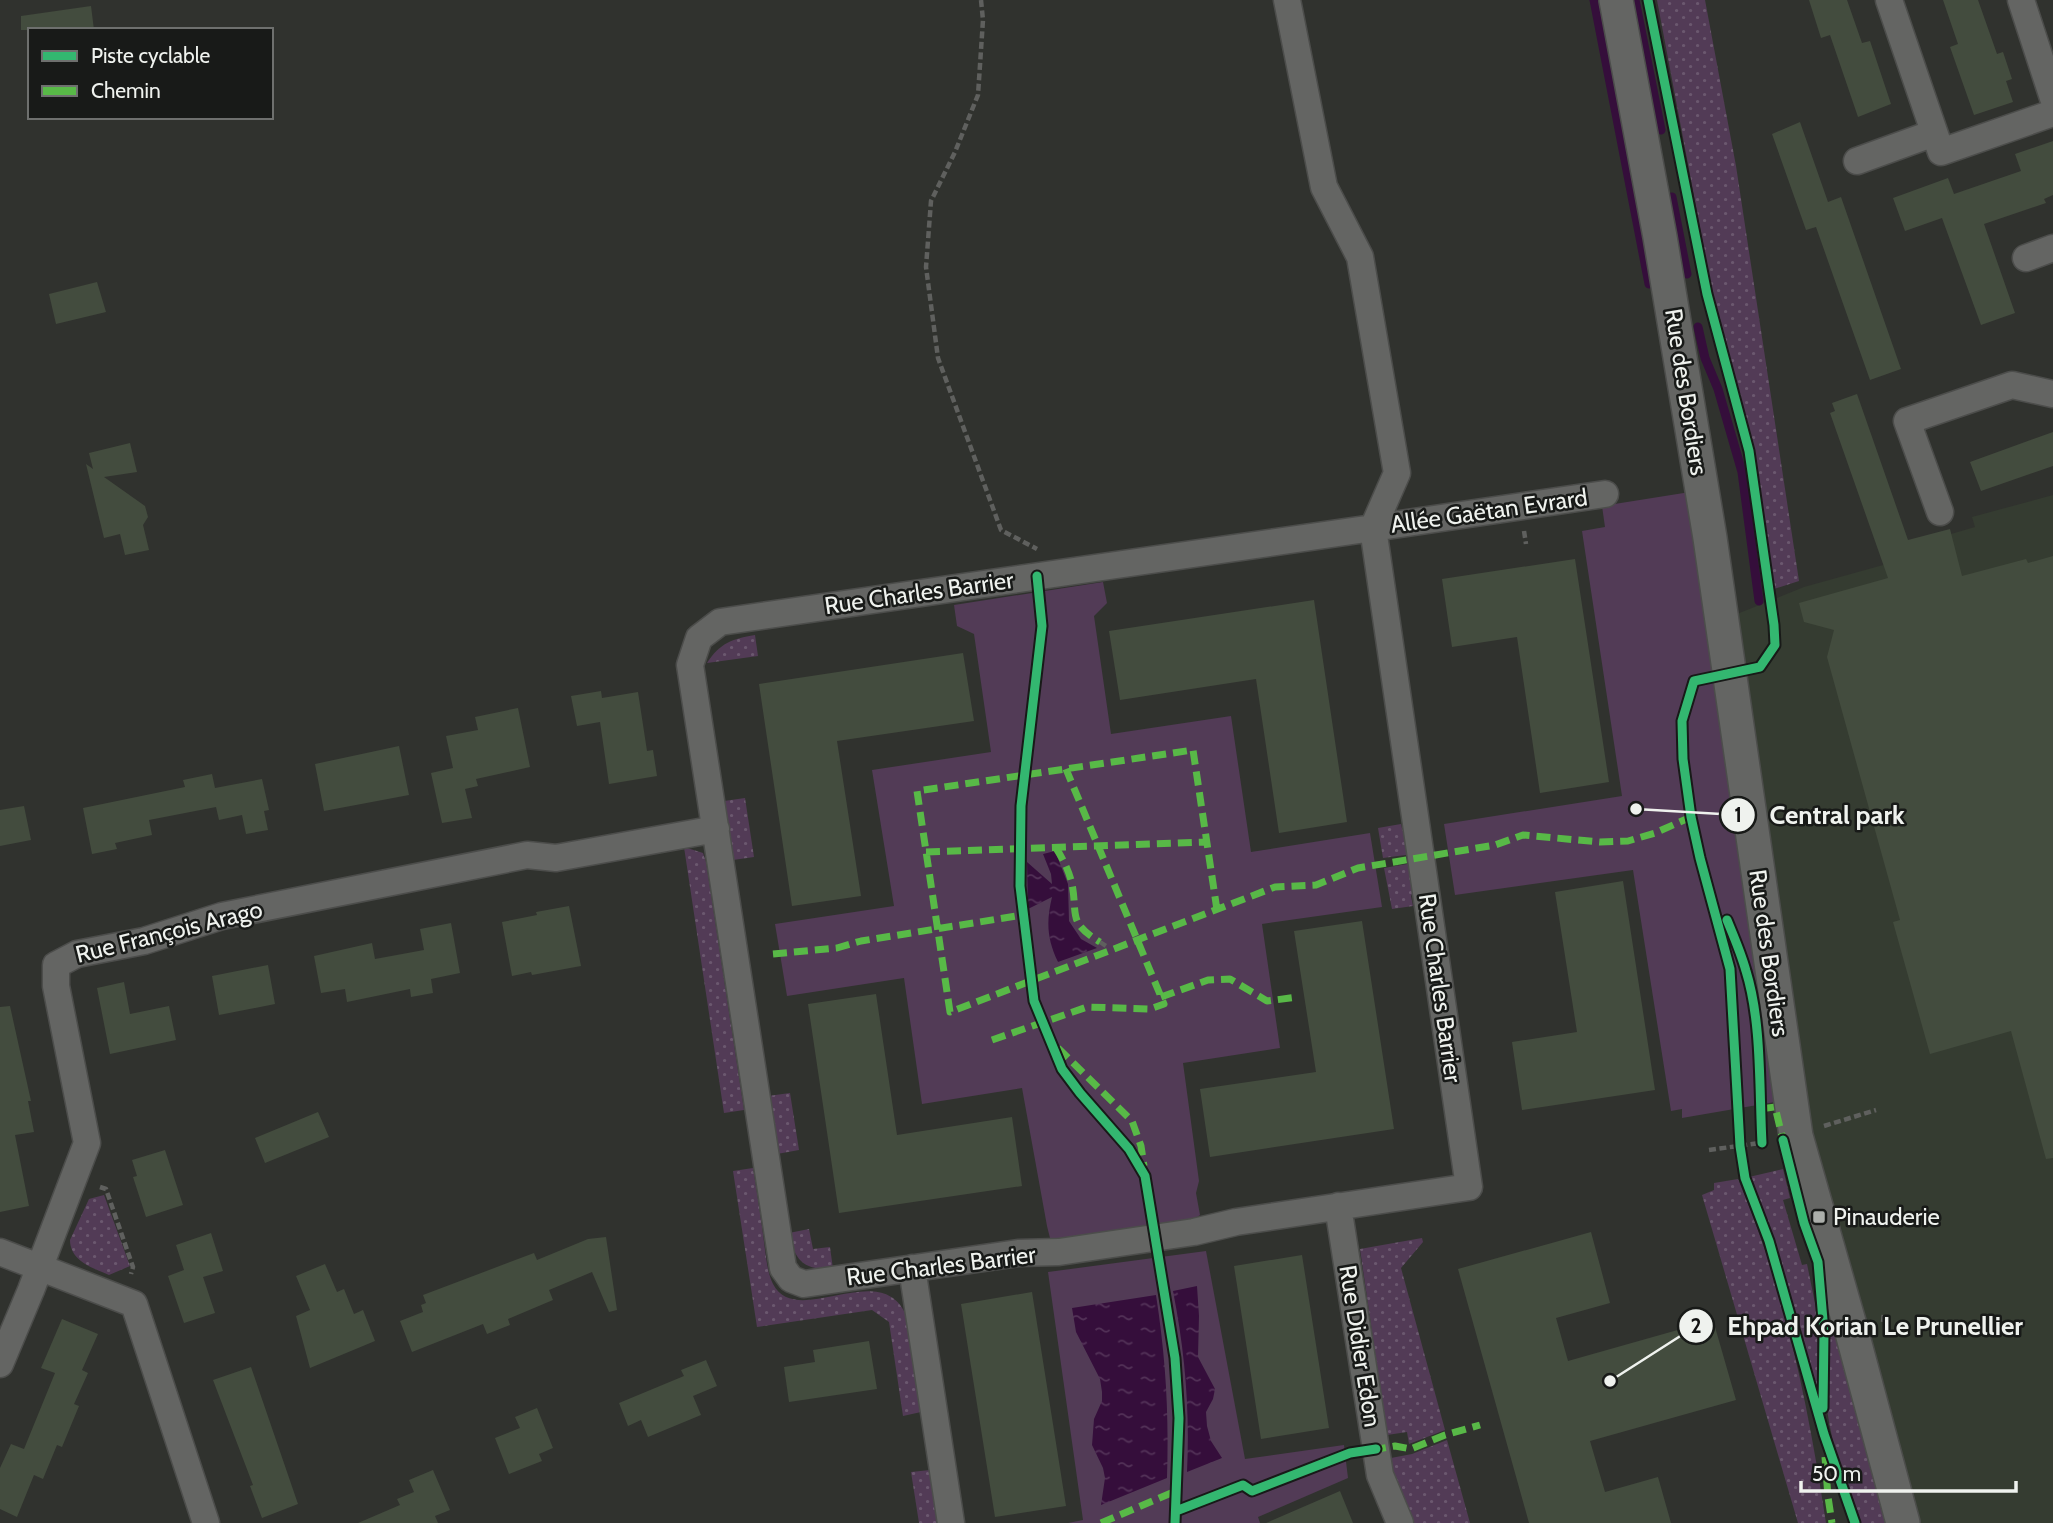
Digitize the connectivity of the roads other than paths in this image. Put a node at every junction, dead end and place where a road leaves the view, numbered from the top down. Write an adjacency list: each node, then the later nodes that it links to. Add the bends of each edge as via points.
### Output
1 (1287, 0): 14 (street, via 1324,187 1360,257 1397,473)
2 (1616, 0): 24 (street, Rue des Bordiers, via 1710,538 1796,1136)
3 (1889, 0): 7 (street)
4 (2021, 0): 5 (street)
5 (2053, 98)
6 (2053, 113): 7 (street, via 1941,152)
7 (1934, 133): 8 (street)
8 (1857, 162)
9 (2053, 248): 10 (street)
10 (2026, 258)
11 (2053, 394): 13 (street, via 2012,385 1908,421)
12 (1605, 494): 14 (street, Allée Gaëtan Evrard)
13 (1940, 512)
14 (1373, 528): 15 (street, Rue Charles Barrier, via 720,622 699,638 691,665); 16 (street, Rue Charles Barrier, via 1469,1187)
15 (716, 829): 18 (street, Rue François Arago, via 556,858 527,855 275,905 66,958 56,965 56,986 87,1143); 19 (street, Rue Charles Barrier, via 783,1268 791,1279 804,1284)
16 (1338, 1206): 19 (street, Rue Charles Barrier, via 1059,1252); 23 (street, Rue Didier Edon, via 1380,1475)
17 (0, 1252): 18 (street)
18 (38, 1268): 20 (street); 21 (street, via 134,1304)
19 (912, 1268): 22 (street)
20 (0, 1364)
21 (206, 1523)
22 (951, 1523)
23 (1400, 1523)
24 (1903, 1523)

